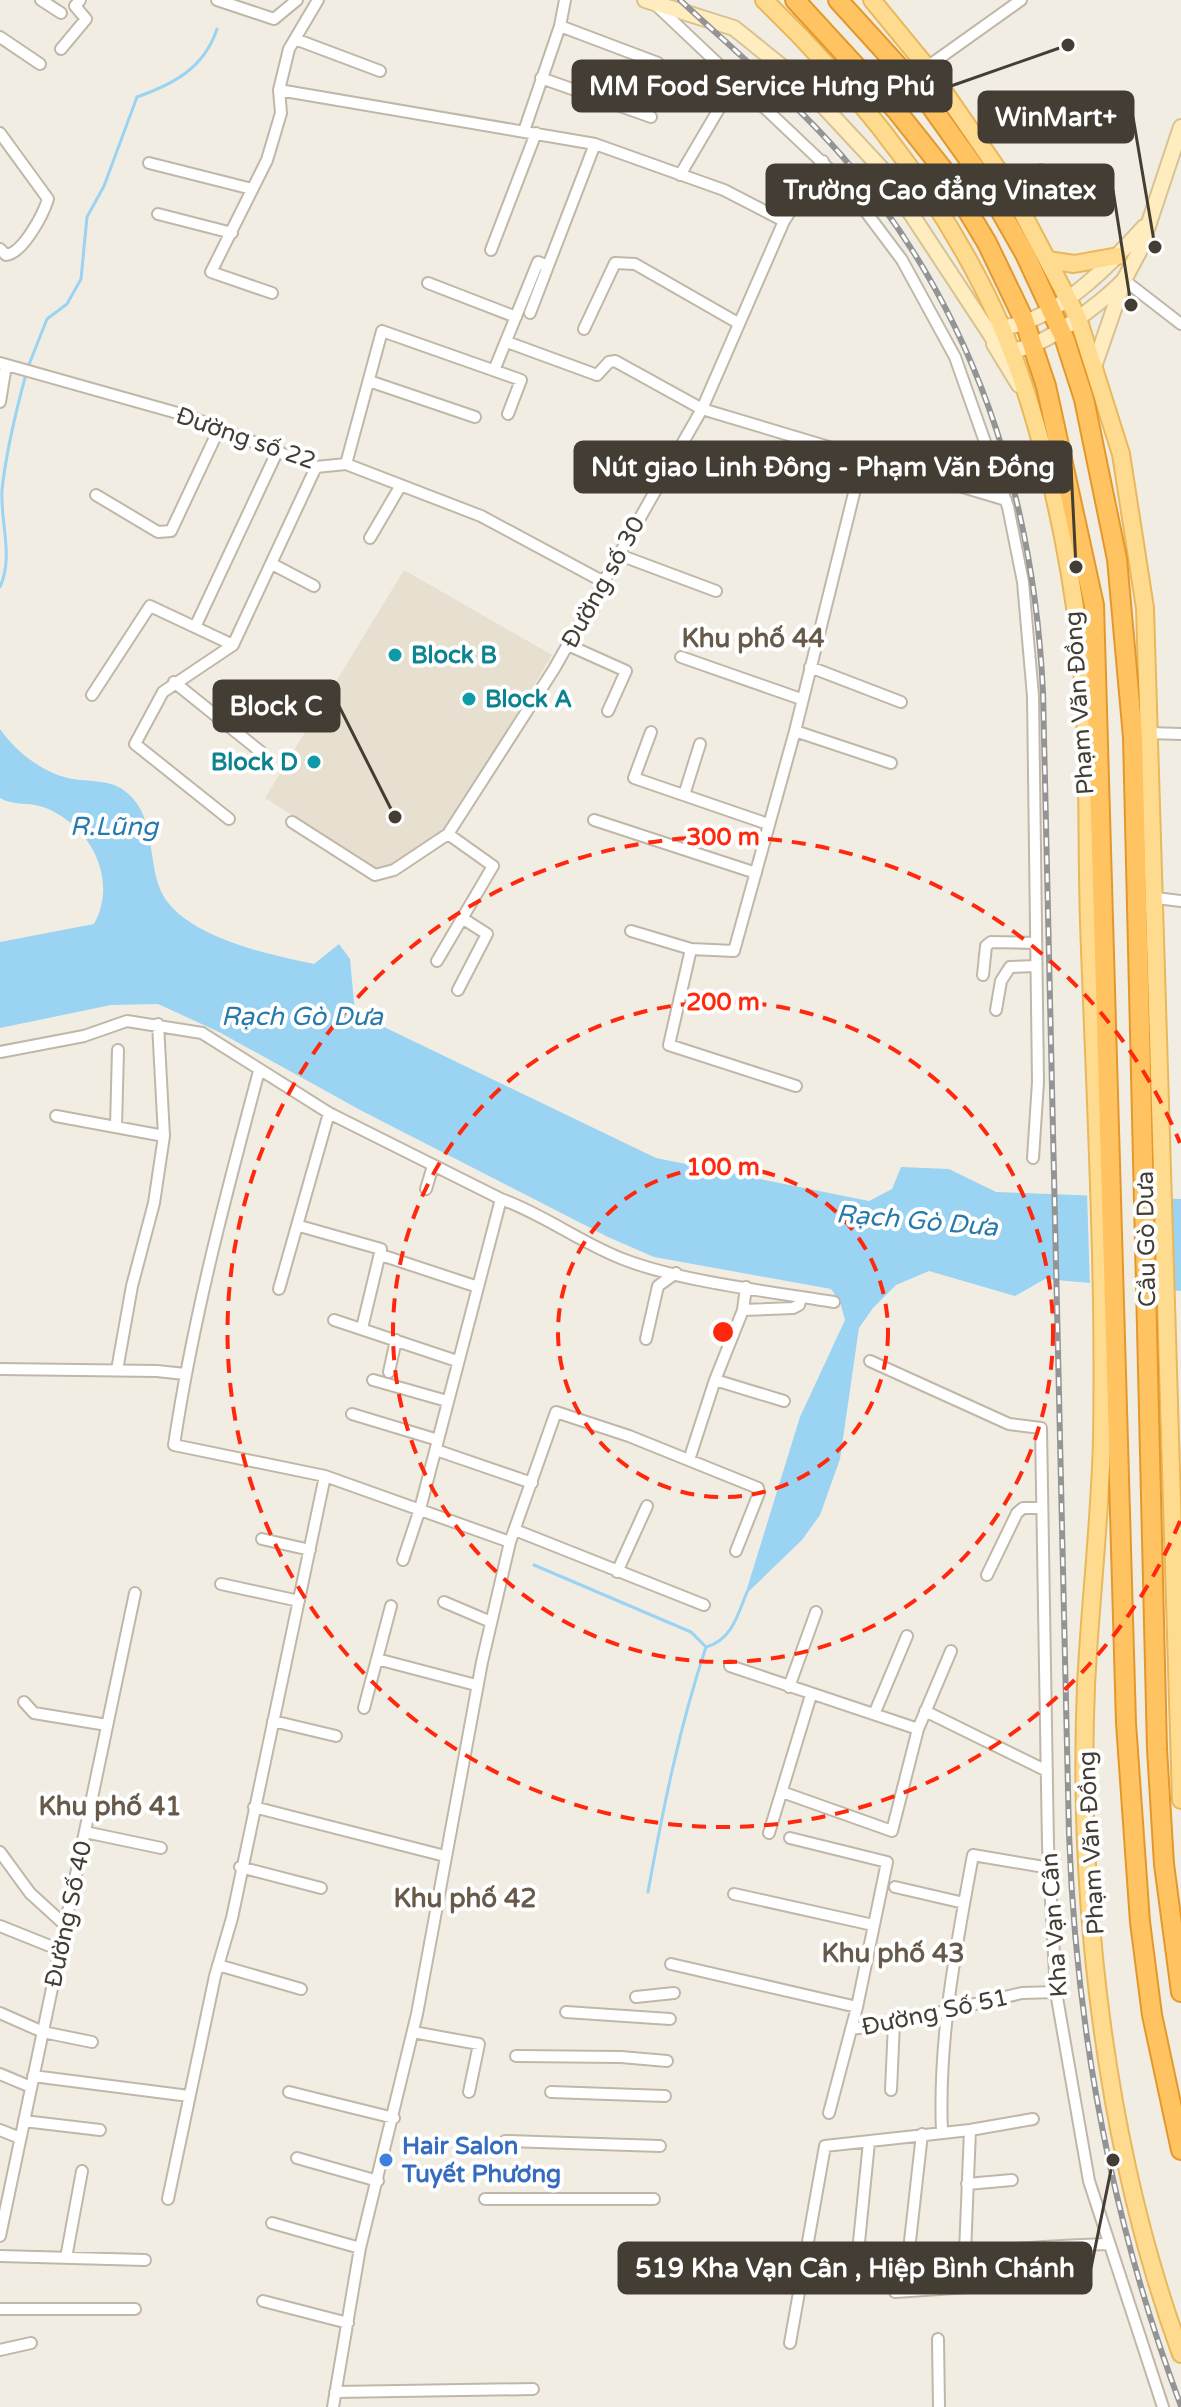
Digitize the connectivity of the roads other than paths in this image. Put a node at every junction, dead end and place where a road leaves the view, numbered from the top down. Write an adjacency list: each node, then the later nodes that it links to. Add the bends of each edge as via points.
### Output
1 (41, 0): 13 (street)
2 (80, 0): 17 (street, via 75,6 86,19)
3 (217, 0): 4 (street, via 274,19)
4 (297, 0)
5 (318, 0): 16 (street)
6 (565, 0): 14 (street)
7 (764, 0): 60 (main road, Phạm Văn Đồng, via 858,97 891,142 964,254)
8 (795, 0): 55 (highway, Phạm Văn Đồng, via 942,168)
9 (838, 0): 43 (highway, Phạm Văn Đồng, via 918,88 980,175)
10 (872, 0): 20 (main road)
11 (1021, 0): 20 (street)
12 (651, 3): 23 (street); 60 (main road, via 734,28 801,82 881,168 982,323)
13 (61, 13)
14 (560, 26): 18 (street); 22 (street)
15 (0, 37): 19 (street)
16 (295, 39): 21 (street); 24 (street)
17 (61, 49)
18 (658, 63)
19 (40, 64)
20 (927, 67): 34 (main road)
21 (380, 71)
22 (541, 78): 25 (street); 27 (street)
23 (736, 80): 31 (street); 33 (street)
24 (279, 90): 27 (street); 35 (street, via 281,113)
25 (651, 117)
26 (1181, 127): 39 (main road)
27 (524, 131): 29 (street)
28 (0, 133): 41 (street, via 48,199 17,250 6,255)
29 (536, 133): 30 (street); 42 (street)
30 (595, 144): 33 (street); 46 (street)
31 (823, 161): 38 (street, Đường số 30); 81 (street, via 902,260 955,357)
32 (149, 163): 35 (street)
33 (680, 175): 38 (street, via 724,190)
34 (1005, 180): 36 (street, via 1041,170); 45 (main road)
35 (252, 189): 40 (street)
36 (1064, 193)
37 (158, 214): 40 (street)
38 (784, 221): 56 (street, Đường số 30)
39 (1147, 223): 44 (main road); 47 (main road)
40 (232, 233): 49 (street, via 211,272)
41 (0, 249)
42 (491, 250)
43 (1025, 254): 45 (highway); 51 (highway, Phạm Văn Đồng)
44 (1118, 256): 45 (main road, via 1074,264); 50 (main road)
45 (1048, 260): 50 (main road)
46 (548, 266): 52 (street); 53 (street, via 538,262)
47 (1124, 280): 54 (main road); 57 (street); 64 (main road)
48 (428, 283): 53 (street)
49 (272, 293)
50 (1068, 299): 51 (main road); 54 (main road)
51 (1051, 308): 55 (main road); 59 (highway, Phạm Văn Đồng)
52 (530, 313)
53 (516, 317): 61 (street)
54 (1078, 318): 59 (main road); 64 (main road)
55 (1024, 320): 60 (main road); 62 (highway, Phạm Văn Đồng)
56 (738, 323): 58 (street, via 635,264 615,263); 71 (street, Đường số 30)
57 (1181, 324)
58 (584, 329)
59 (1060, 329): 62 (main road); 69 (highway, Phạm Văn Đồng)
60 (997, 334): 63 (main road, Phạm Văn Đồng); 68 (main road)
61 (507, 342): 66 (street); 71 (street, via 597,375 615,361)
62 (1033, 343): 63 (main road); 136 (highway, Phạm Văn Đồng, via 1094,605)
63 (1010, 351): 68 (main road, Phạm Văn Đồng)
64 (1095, 364): 69 (main road); 88 (main road, via 1128,486)
65 (7, 365): 70 (street); 74 (street, Đường số 22)
66 (495, 368): 67 (street, via 382,331); 72 (street, via 521,380)
67 (369, 381): 73 (street); 77 (street)
68 (1024, 393): 136 (main road, Phạm Văn Đồng, via 1055,498 1079,638)
69 (1084, 399): 89 (highway, Phạm Văn Đồng)
70 (0, 402)
71 (702, 409): 76 (street); 83 (street, Đường số 30)
72 (508, 414)
73 (475, 417)
74 (219, 429): 75 (street, Đường số 22); 80 (street, via 171,531 158,532)
75 (277, 452): 78 (street, Đường số 22); 90 (street)
76 (863, 457): 81 (street); 94 (street)
77 (346, 464): 78 (street, Đường số 22); 79 (street, Đường số 22)
78 (316, 467): 84 (street)
79 (401, 485): 82 (street); 85 (street, Đường số 22, via 481,516)
80 (96, 495)
81 (1006, 500): 118 (street, via 1023,582 1033,696)
82 (370, 538)
83 (617, 554): 85 (street, Đường số 30); 87 (street)
84 (272, 564): 86 (street); 91 (street)
85 (602, 581): 92 (street, Đường số 30)
86 (314, 586)
87 (716, 591)
88 (1145, 608): 89 (main road); 102 (main road)
89 (1125, 616): 135 (highway, Phạm Văn Đồng)
90 (196, 625): 91 (street); 96 (street, via 147,608)
91 (233, 645): 95 (street)
92 (568, 645): 99 (street, via 626,671); 112 (street, Đường số 30)
93 (681, 657): 97 (street)
94 (810, 667): 97 (street); 98 (street)
95 (174, 682): 105 (street); 108 (street, via 135,744)
96 (92, 695)
97 (801, 699): 100 (street)
98 (901, 702)
99 (608, 711)
100 (795, 731): 106 (street); 111 (street)
101 (651, 732): 107 (street, via 634,778)
102 (1149, 733): 103 (street); 114 (main road)
103 (1181, 734)
104 (700, 744): 107 (street)
105 (261, 752)
106 (891, 763)
107 (684, 795): 111 (street)
108 (229, 819)
109 (594, 820): 113 (street)
110 (292, 822): 112 (street, Đường số 30, via 375,875 394,870)
111 (768, 824): 113 (street)
112 (448, 834): 116 (street, via 493,866)
113 (756, 873): 119 (street, via 734,951)
114 (1156, 898): 115 (street); 135 (main road)
115 (1181, 901)
116 (462, 918): 120 (street); 123 (street, via 487,934)
117 (631, 931): 119 (street)
118 (1036, 943): 121 (street); 122 (street, via 991,942)
119 (691, 949): 129 (street, via 669,1045)
120 (437, 961)
121 (1036, 966): 124 (street, via 1010,967); 134 (street)
122 (983, 975)
123 (458, 990)
124 (996, 1010)
125 (158, 1024): 127 (street, via 127,1021 84,1036); 128 (street, via 202,1033); 133 (street)
126 (118, 1050): 132 (street)
127 (0, 1052)
128 (259, 1071): 130 (street); 161 (street)
129 (796, 1086)
130 (329, 1113): 137 (street); 145 (street)
131 (56, 1116): 132 (street)
132 (116, 1127): 133 (street)
133 (164, 1136): 159 (street)
134 (1033, 1158)
135 (1152, 1158): 150 (highway, Cầu Gò Dưa)
136 (1104, 1159): 151 (highway, Cầu Gò Dưa)
137 (433, 1166): 138 (street); 139 (street)
138 (426, 1189)
139 (501, 1199): 142 (street, via 528,1208 598,1249); 143 (street)
140 (303, 1227): 141 (street, via 379,1248)
141 (381, 1255): 143 (street); 152 (street)
142 (676, 1273): 144 (street); 153 (street, via 658,1286)
143 (478, 1287): 156 (street)
144 (746, 1287): 146 (street); 148 (street)
145 (279, 1289)
146 (801, 1297): 147 (street); 148 (street, via 793,1308)
147 (834, 1302)
148 (743, 1310): 163 (street)
149 (334, 1320): 152 (street)
150 (1156, 1321): 166 (main road); 232 (highway, via 1158,1761 1164,1864)
151 (1110, 1322): 155 (highway, Cầu Gò Dưa); 168 (main road, Phạm Văn Đồng)
152 (362, 1328): 154 (street)
153 (646, 1339)
154 (396, 1340): 156 (street); 160 (street)
155 (1116, 1355): 168 (main road); 268 (highway, Phạm Văn Đồng, via 1121,1609 1138,1893 1152,2015)
156 (457, 1361): 164 (street)
157 (870, 1361): 174 (street, Kha Vạn Cân, via 1009,1424 1041,1428)
158 (0, 1369): 159 (street)
159 (117, 1370): 161 (street)
160 (389, 1372)
161 (185, 1374): 171 (street, via 174,1445)
162 (373, 1380): 164 (street)
163 (715, 1380): 165 (street); 170 (street)
164 (447, 1401): 169 (street)
165 (784, 1401)
166 (1174, 1408): 207 (main road)
167 (352, 1414): 169 (street)
168 (1102, 1417): 300 (main road, Phạm Văn Đồng, via 1101,1504 1086,1686 1091,1899 1108,2073 1152,2263)
169 (437, 1445): 172 (street); 175 (street)
170 (689, 1460): 172 (street, via 556,1412); 180 (street, via 758,1488)
171 (325, 1476): 175 (street); 179 (street)
172 (532, 1483): 176 (street)
173 (647, 1506): 182 (street)
174 (1041, 1508): 183 (street, via 1017,1513); 208 (street, Kha Vạn Cân)
175 (420, 1509): 178 (street); 181 (street)
176 (515, 1530): 178 (street); 182 (street)
177 (262, 1539): 179 (street)
178 (510, 1542): 191 (street)
179 (310, 1550): 186 (street)
180 (736, 1551)
181 (403, 1560)
182 (617, 1572): 188 (street)
183 (987, 1575)
184 (221, 1584): 186 (street)
185 (135, 1593): 204 (street, Đường Số 40)
186 (299, 1601): 203 (street)
187 (444, 1602): 191 (street)
188 (704, 1605)
189 (391, 1606): 194 (street)
190 (816, 1612): 197 (street)
191 (491, 1622): 196 (street)
192 (907, 1636): 202 (street)
193 (951, 1651): 201 (street)
194 (377, 1659): 196 (street); 200 (street)
195 (730, 1666): 197 (street)
196 (476, 1685): 217 (street)
197 (789, 1687): 198 (street)
198 (811, 1695): 202 (street); 209 (street)
199 (24, 1702): 204 (street, via 34,1713)
200 (364, 1708)
201 (925, 1711): 205 (street); 208 (street)
202 (875, 1712): 205 (street)
203 (273, 1721): 206 (street); 211 (street)
204 (107, 1725): 212 (street, Đường Số 40)
205 (918, 1729): 209 (street, via 892,1831)
206 (336, 1736)
207 (1179, 1755): 210 (main road)
208 (1047, 1771): 219 (street, Kha Vạn Cân)
209 (782, 1792): 213 (street)
210 (1181, 1800)
211 (254, 1807): 217 (street); 218 (street)
212 (85, 1832): 215 (street); 224 (street, Đường Số 40)
213 (769, 1833)
214 (790, 1838): 225 (street, via 887,1862)
215 (161, 1848)
216 (0, 1852): 224 (street, via 30,1893)
217 (445, 1856): 243 (street)
218 (240, 1867): 221 (street); 229 (street)
219 (1050, 1868): 223 (street, via 973,1855); 231 (street, Kha Vạn Cân)
220 (895, 1887): 223 (street)
221 (321, 1888)
222 (734, 1894): 225 (street)
223 (964, 1903): 236 (street)
224 (65, 1925): 227 (street, Đường Số 40)
225 (873, 1925): 235 (street)
226 (0, 1926): 227 (street)
227 (60, 1950): 242 (street, Đường Số 40)
228 (671, 1964): 235 (street)
229 (218, 1965): 230 (street); 253 (street)
230 (301, 1989)
231 (1056, 1992): 236 (street, Đường Số 51, via 1022,1993); 280 (street, Kha Vạn Cân, via 1089,2181)
232 (1181, 1992)
233 (674, 1993): 234 (street)
234 (636, 1997)
235 (857, 2007): 241 (street)
236 (949, 2011): 240 (street, Đường Số 51); 262 (street, via 940,2095)
237 (566, 2012): 239 (street)
238 (0, 2013): 242 (street)
239 (670, 2019)
240 (894, 2023): 241 (street, Đường Số 51); 249 (street)
241 (851, 2029): 255 (street, Đường Số 51)
242 (43, 2032): 244 (street); 248 (street, Đường Số 40)
243 (413, 2032): 251 (street, via 479,2044); 256 (street)
244 (92, 2042)
245 (516, 2056): 246 (street)
246 (667, 2061)
247 (0, 2074): 248 (street)
248 (32, 2082): 253 (street); 258 (street, Đường Số 40)
249 (891, 2090)
250 (289, 2092): 256 (street)
251 (469, 2092)
252 (551, 2092): 254 (street)
253 (189, 2096): 275 (street)
254 (665, 2096)
255 (829, 2113)
256 (394, 2118): 272 (street)
257 (1033, 2119): 261 (street)
258 (24, 2121): 260 (street); 264 (street, Đường Số 40)
259 (0, 2130): 264 (street)
260 (100, 2130)
261 (970, 2130): 262 (street); 273 (street)
262 (942, 2132): 263 (street)
263 (922, 2134): 266 (street); 286 (street)
264 (20, 2138): 274 (street, Đường Số 40)
265 (505, 2141): 267 (street)
266 (869, 2142): 289 (street); 290 (street, via 825,2146)
267 (660, 2146)
268 (1181, 2150)
269 (297, 2158): 272 (street)
270 (82, 2171): 285 (street)
271 (1012, 2180): 273 (street)
272 (378, 2181): 281 (street)
273 (967, 2184): 283 (street)
274 (4, 2198): 279 (street, Đường Số 40)
275 (168, 2199)
276 (485, 2199): 277 (street)
277 (654, 2199)
278 (272, 2223): 281 (street)
279 (0, 2236)
280 (1108, 2244): 282 (street); 305 (street, Kha Vạn Cân)
281 (360, 2248): 295 (street)
282 (982, 2252): 283 (street); 291 (street, via 985,2285)
283 (965, 2253): 286 (street)
284 (0, 2256): 285 (street)
285 (66, 2258): 287 (street)
286 (908, 2259): 289 (street)
287 (145, 2260)
288 (651, 2262): 290 (street, via 727,2270)
289 (857, 2262): 290 (street)
290 (805, 2267): 298 (street)
291 (895, 2292)
292 (263, 2301): 295 (street)
293 (0, 2309): 294 (street)
294 (135, 2309)
295 (348, 2323): 302 (street)
296 (938, 2339): 304 (street)
297 (31, 2343): 299 (street)
298 (790, 2343)
299 (0, 2350)
300 (1181, 2354)
301 (533, 2389): 302 (street)
302 (335, 2392): 303 (street)
303 (333, 2407)
304 (939, 2407)
305 (1163, 2407)

